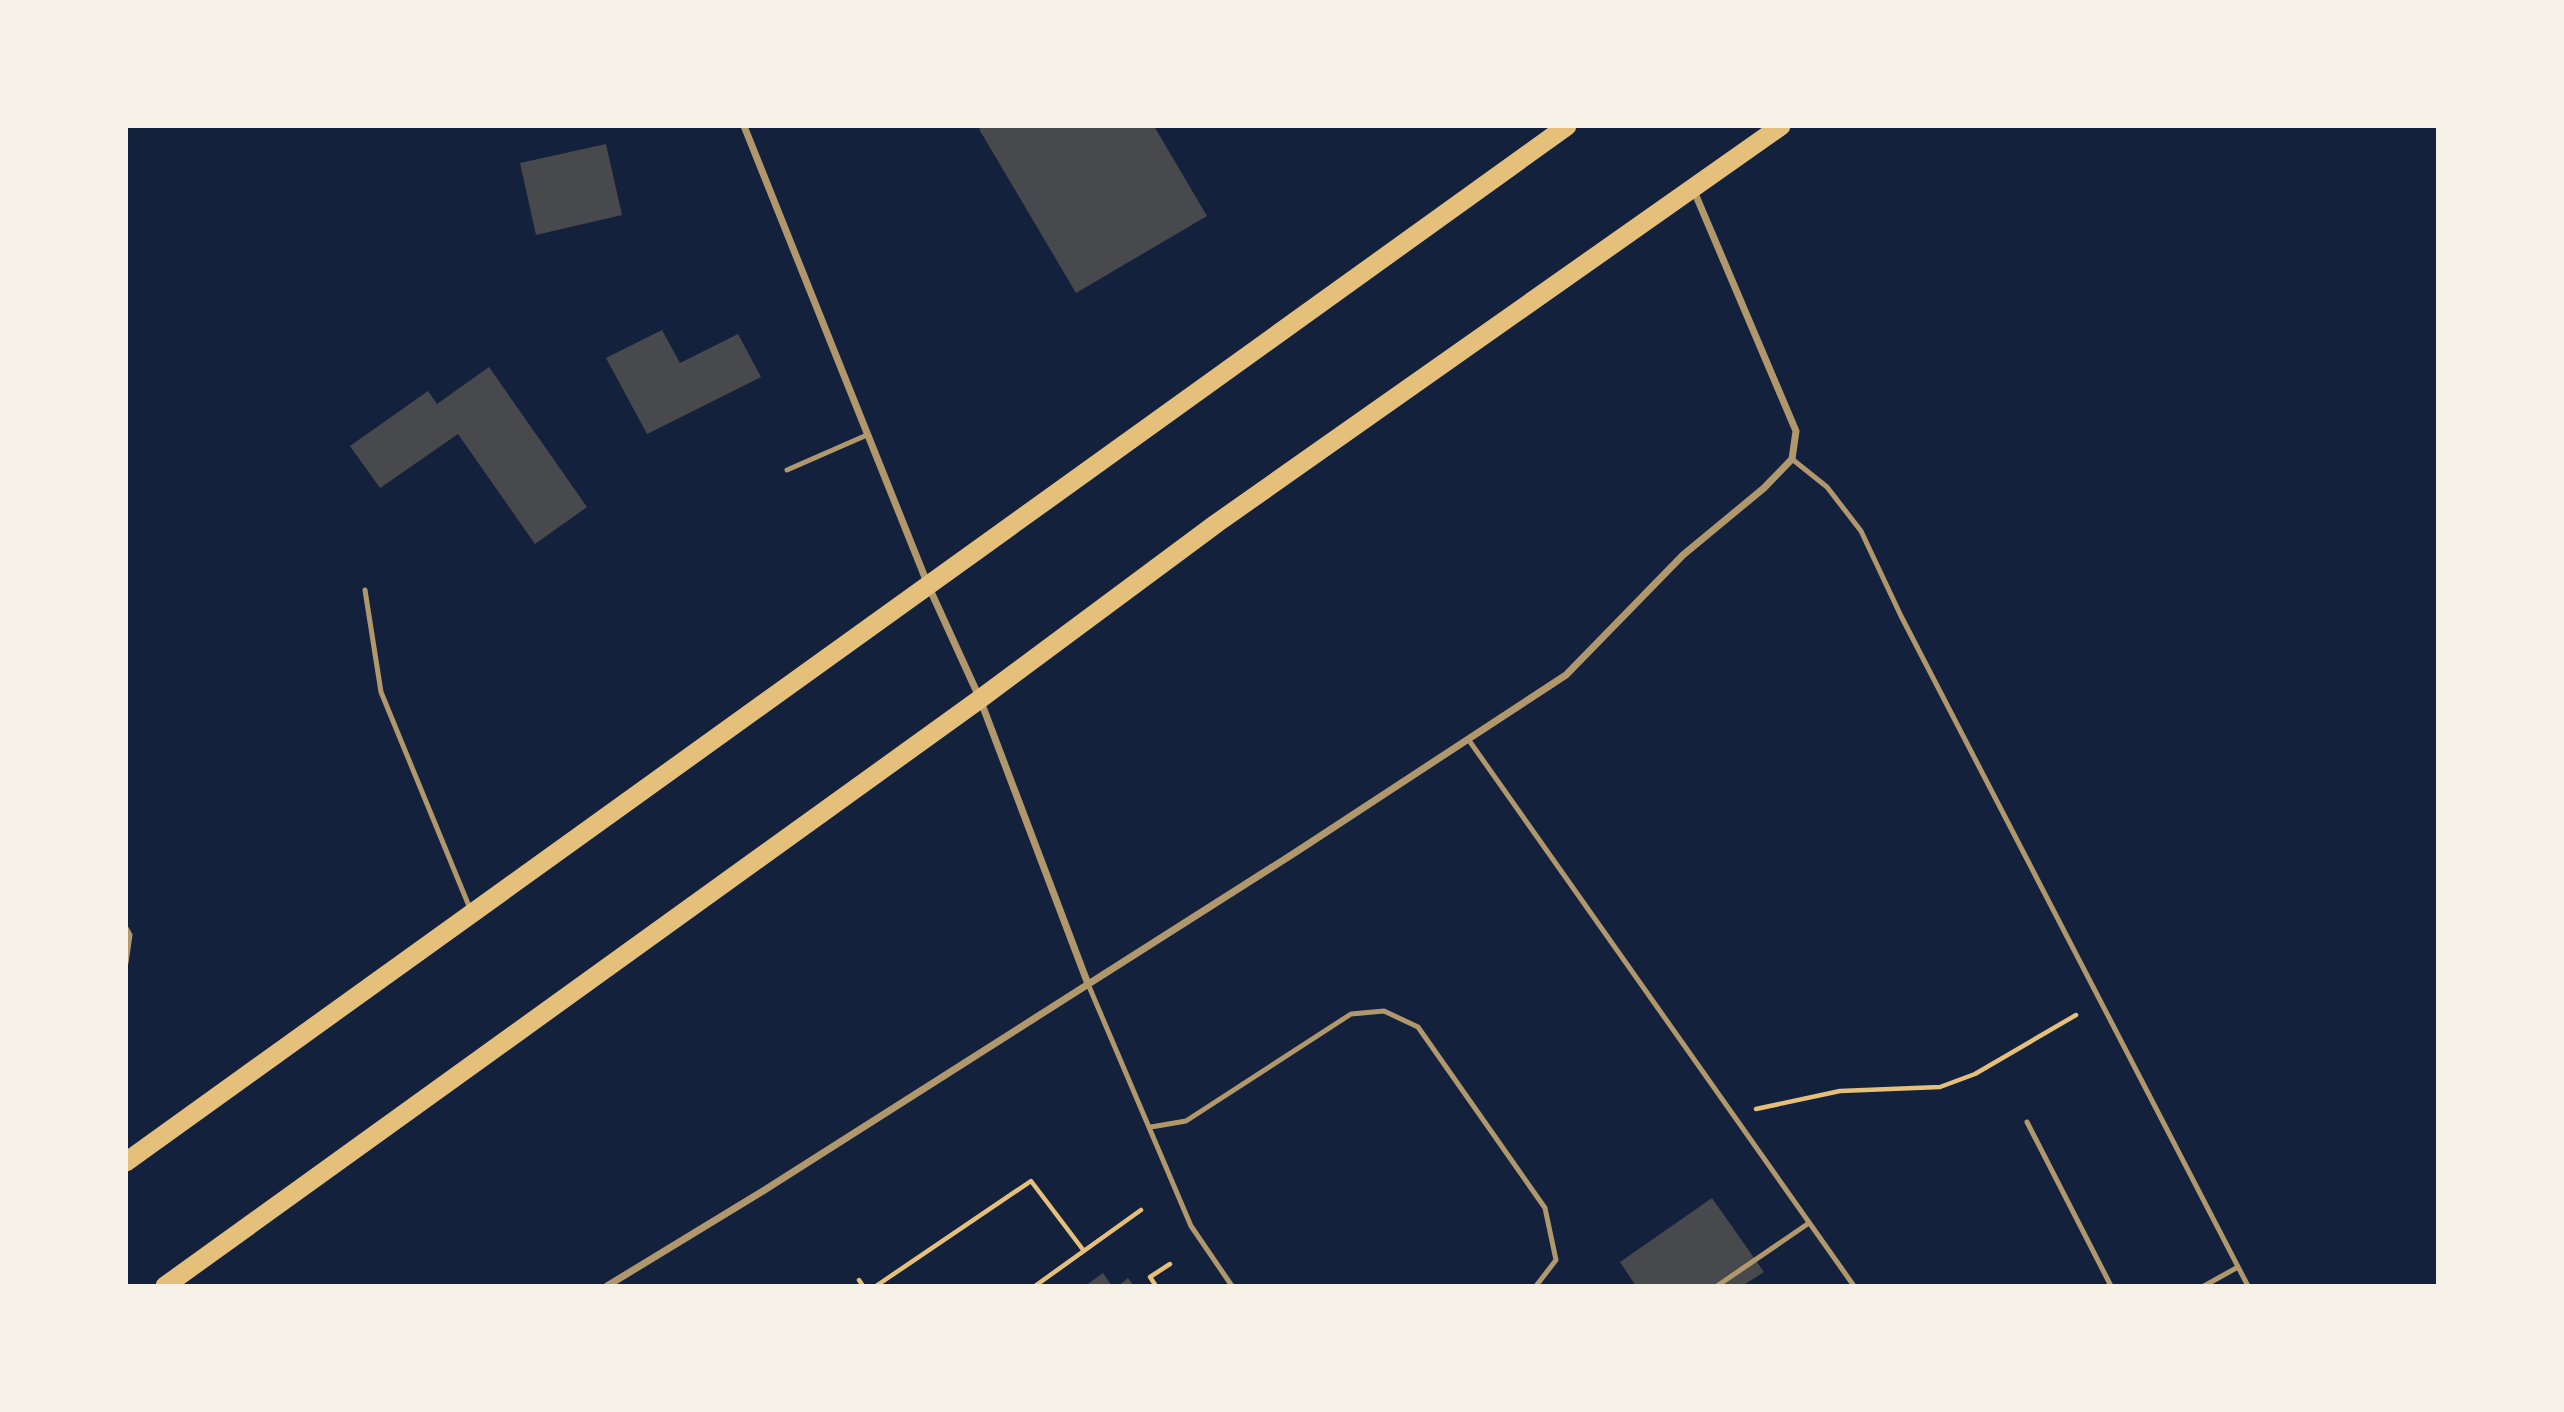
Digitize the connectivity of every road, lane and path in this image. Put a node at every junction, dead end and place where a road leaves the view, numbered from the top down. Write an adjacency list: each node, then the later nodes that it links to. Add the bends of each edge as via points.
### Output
1 (744, 126): 5 (street)
2 (1567, 126): 8 (highway)
3 (1781, 126): 4 (highway)
4 (1693, 190): 6 (street, via 1796,431); 10 (highway, via 1217,523)
5 (867, 435): 7 (lane); 8 (street)
6 (1792, 458): 11 (street, via 1764,488 1683,555 1566,675); 25 (lane, via 1828,487 1861,531)
7 (787, 470)
8 (928, 585): 10 (street); 12 (highway)
9 (365, 590): 12 (lane, via 381,692)
10 (980, 699): 15 (street); 27 (highway)
11 (1468, 739): 15 (street); 22 (lane)
12 (472, 914): 20 (highway)
13 (126, 928): 14 (lane, via 130,935)
14 (126, 963)
15 (1088, 984): 19 (lane); 28 (street)
16 (2076, 1015): 17 (path, via 1975,1074 1940,1087 1840,1091)
17 (1756, 1110)
18 (2027, 1122): 37 (lane)
19 (1151, 1126): 33 (lane, via 1191,1226); 34 (lane, via 1186,1121 1350,1014 1384,1011 1418,1027 1545,1208 1556,1260)
20 (126, 1162)
21 (1141, 1210): 23 (path)
22 (1809, 1223): 35 (lane); 36 (lane)
23 (1084, 1251): 30 (path, via 1031,1181); 31 (path)
24 (1170, 1264): 32 (path, via 1150,1277)
25 (2238, 1267): 38 (lane); 39 (lane)
26 (859, 1280): 29 (path)
27 (165, 1286)
28 (607, 1286)
29 (863, 1286)
30 (876, 1286)
31 (1035, 1286)
32 (1156, 1286)
33 (1232, 1286)
34 (1536, 1286)
35 (1717, 1286)
36 (1854, 1286)
37 (2111, 1286)
38 (2204, 1286)
39 (2248, 1286)

